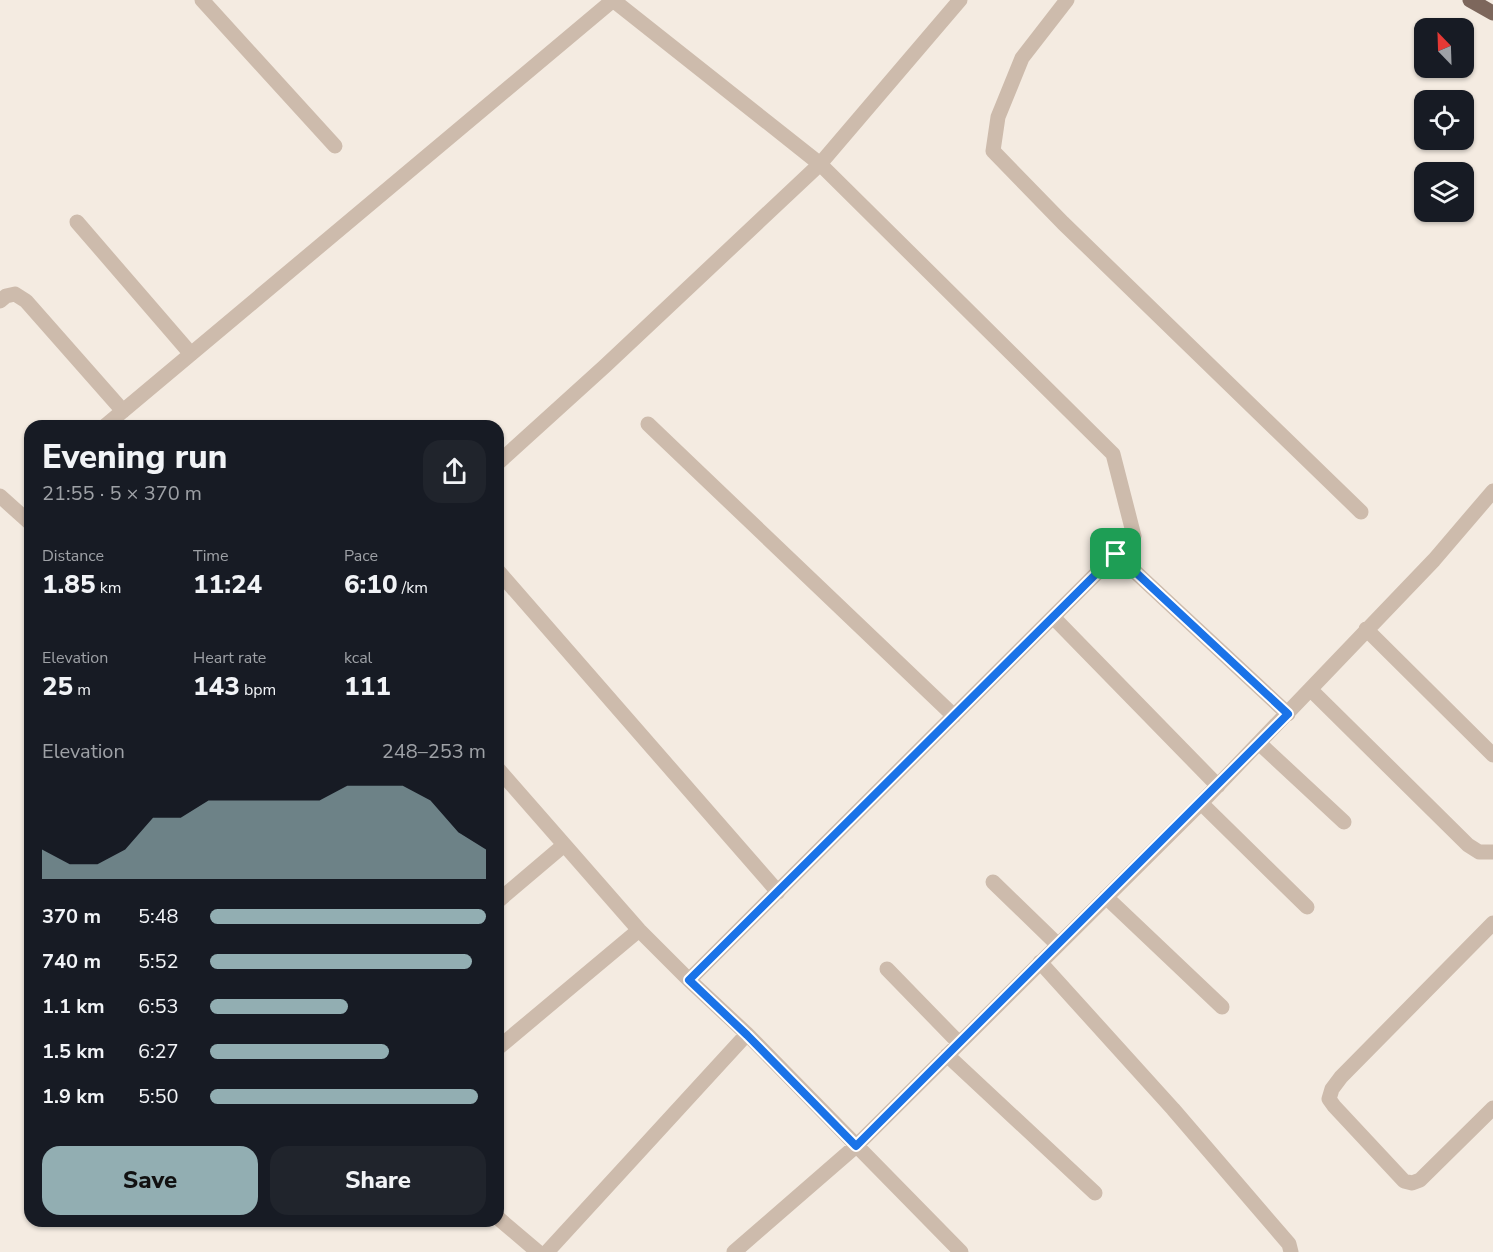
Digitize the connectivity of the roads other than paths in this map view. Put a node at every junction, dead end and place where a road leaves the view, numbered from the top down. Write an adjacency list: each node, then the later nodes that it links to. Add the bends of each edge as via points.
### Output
1 (202, 0): 7 (street)
2 (612, 0): 8 (street); 11 (street)
3 (960, 0): 8 (street)
4 (1066, 0): 18 (street, via 1022,58 998,117 993,151 1062,223)
5 (1470, 0): 6 (main road)
6 (1493, 13)
7 (335, 146)
8 (820, 165): 15 (street); 20 (street, via 1113,454 1134,536)
9 (77, 222): 11 (street)
10 (0, 301): 12 (street, via 15,294 26,301)
11 (191, 354): 12 (street)
12 (123, 411): 13 (street)
13 (112, 420)
14 (648, 424): 26 (street)
15 (504, 458)
16 (0, 496): 19 (street)
17 (1490, 500): 23 (street)
18 (1361, 512)
19 (24, 518)
20 (1116, 554): 22 (street); 25 (street)
21 (504, 578): 36 (street)
22 (1053, 617): 26 (street); 30 (street)
23 (1366, 629): 24 (street); 28 (street)
24 (1311, 690): 25 (street); 34 (street, via 1468,845 1479,852)
25 (1288, 714): 27 (street)
26 (954, 716): 36 (street)
27 (1259, 743): 30 (street); 32 (street)
28 (1493, 755)
29 (504, 776): 33 (street)
30 (1218, 786): 31 (street)
31 (1201, 803): 38 (street); 39 (street)
32 (1344, 822)
33 (564, 845): 37 (street); 41 (street)
34 (1493, 852)
35 (993, 882): 42 (street)
36 (778, 892): 45 (street)
37 (504, 896)
38 (1106, 897): 42 (street); 46 (street)
39 (1307, 907)
40 (1493, 923): 51 (street, via 1341,1077 1329,1099 1404,1181 1412,1183 1420,1180)
41 (639, 930): 45 (street); 48 (street)
42 (1058, 945): 43 (street)
43 (1040, 962): 49 (street); 59 (street, via 1173,1109 1289,1244)
44 (887, 969): 49 (street)
45 (689, 980): 47 (street)
46 (1222, 1007)
47 (747, 1035): 52 (street); 56 (street)
48 (504, 1043)
49 (959, 1043): 50 (street)
50 (947, 1055): 52 (street); 53 (street)
51 (1493, 1107)
52 (856, 1146): 57 (street); 58 (street)
53 (1095, 1193)
54 (504, 1223): 55 (street)
55 (538, 1252)
56 (547, 1252)
57 (734, 1252)
58 (961, 1252)
59 (1291, 1252)

